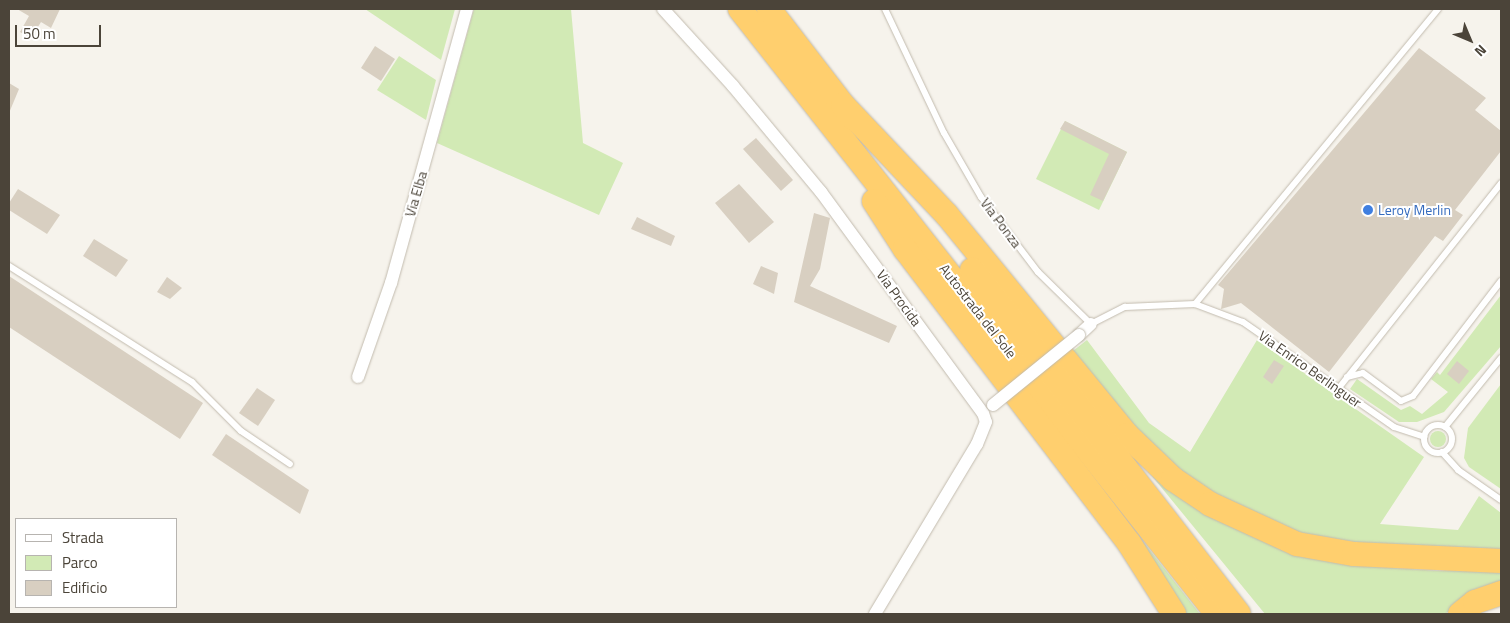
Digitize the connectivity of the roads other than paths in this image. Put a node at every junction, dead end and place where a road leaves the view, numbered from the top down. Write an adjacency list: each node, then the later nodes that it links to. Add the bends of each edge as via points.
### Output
1 (467, 9): 16 (street, Via Elba, via 391,283)
2 (663, 9): 19 (street, Via Procida, via 733,86 821,192)
3 (740, 9): 7 (highway, Autostrada del Sole)
4 (769, 9): 7 (highway, Autostrada del Sole)
5 (885, 9): 12 (lane, Via Ponza, via 944,133 981,198 1038,272)
6 (1438, 9): 11 (lane)
7 (835, 112): 25 (highway, via 947,215 1127,435 1180,484 1249,525 1297,544 1370,555); 28 (highway, via 905,249 1129,543); 29 (highway, Autostrada del Sole); 30 (highway, Autostrada del Sole)
8 (1501, 183): 13 (lane)
9 (9, 266): 23 (lane, via 192,382 241,431)
10 (1501, 281): 15 (lane, via 1412,396 1402,401)
11 (1195, 304): 12 (lane, via 1125,307); 18 (lane, Via Enrico Berlinguer, via 1243,322)
12 (1090, 324): 19 (street, bridge)
13 (1367, 352): 15 (lane); 17 (lane)
14 (1501, 358): 20 (lane)
15 (1363, 373): 17 (lane)
16 (358, 377)
17 (1347, 377): 18 (lane)
18 (1338, 389): 21 (lane, Via Enrico Berlinguer, via 1394,427)
19 (988, 409): 27 (street, via 980,438)
20 (1445, 427): 21 (lane, via 1432,426); 22 (lane, via 1451,434 1452,443)
21 (1424, 437): 22 (lane, via 1429,450)
22 (1442, 452): 24 (lane, via 1458,470)
23 (290, 464)
24 (1501, 500)
25 (1501, 560)
26 (1501, 593): 31 (highway, via 1476,602)
27 (875, 614)
28 (1174, 614)
29 (1217, 614)
30 (1239, 614)
31 (1460, 614)

